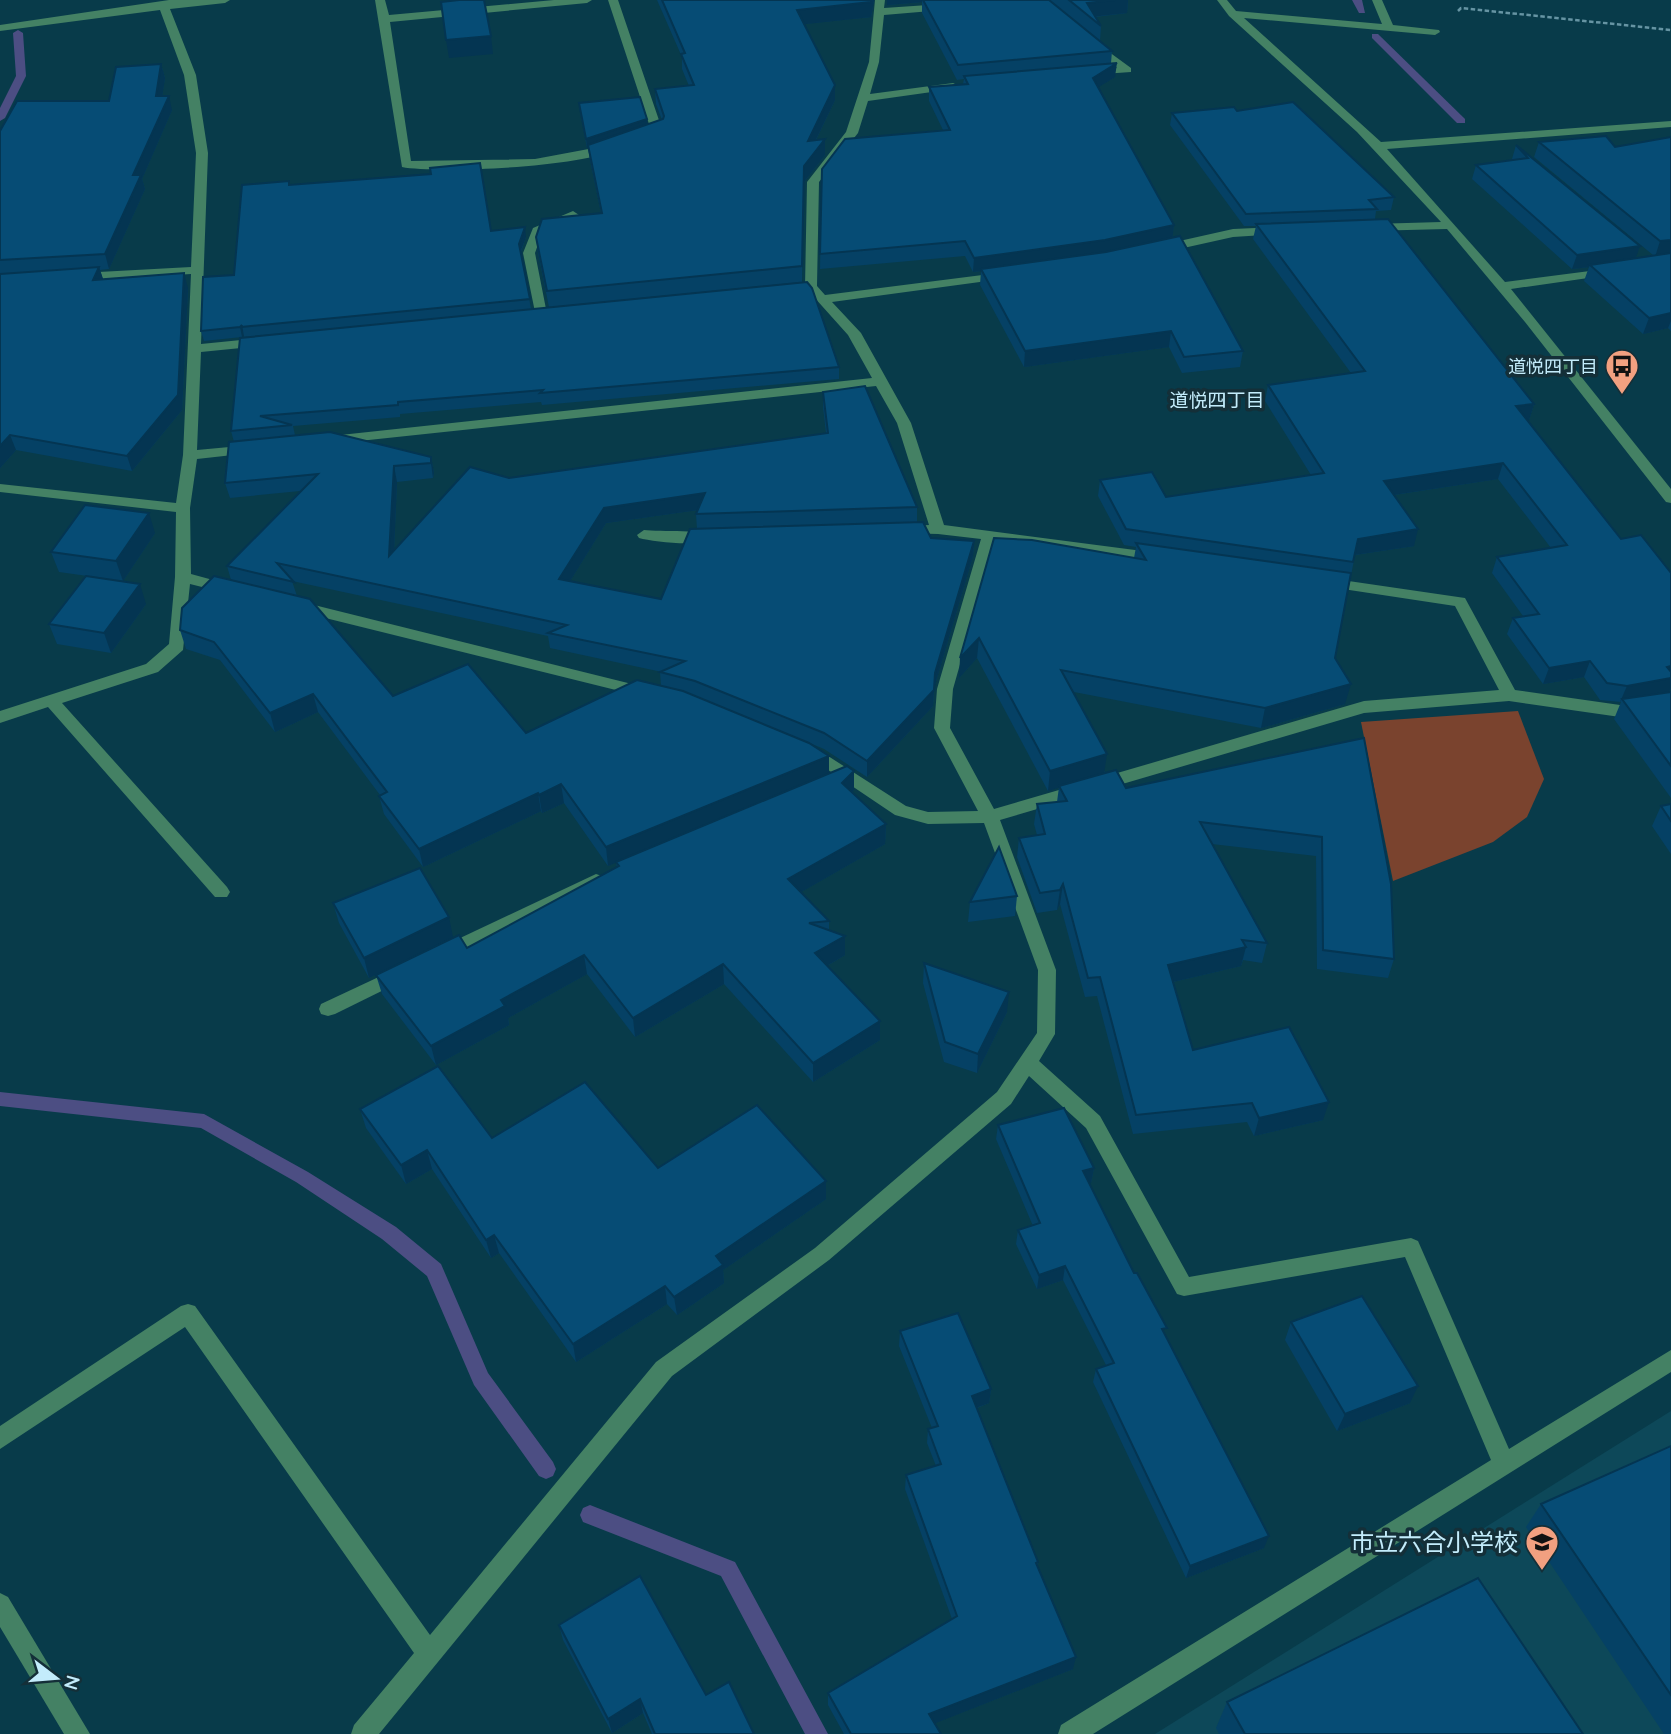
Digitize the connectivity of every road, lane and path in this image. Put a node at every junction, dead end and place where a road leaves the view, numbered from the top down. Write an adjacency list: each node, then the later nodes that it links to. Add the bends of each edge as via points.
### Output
1 (176, 0): 9 (street)
2 (225, 0): 9 (street)
3 (380, 0): 14 (street)
4 (587, 0): 14 (street)
5 (614, 0): 25 (street, via 657,132)
6 (1222, 0): 13 (street)
7 (1377, 0): 15 (street)
8 (1466, 0): 12 (path)
9 (164, 6): 16 (street); 35 (street, via 190,75 202,153)
10 (880, 6): 11 (street); 22 (street, via 874,62)
11 (954, 6)
12 (1461, 8): 17 (path); 18 (path, via 1442,32)
13 (1233, 14): 15 (street); 27 (street)
14 (384, 19): 26 (street, via 407,165 522,164 580,157)
15 (1389, 27): 18 (street)
16 (0, 28)
17 (1671, 30)
18 (1435, 32)
19 (1089, 40): 20 (street, via 1127,71)
20 (1086, 74)
21 (962, 85): 22 (street)
22 (863, 98): 39 (street, via 852,133 813,182 805,287)
23 (1671, 124): 24 (street)
24 (1502, 137): 27 (street); 28 (street)
25 (632, 141)
26 (619, 145)
27 (1378, 146): 30 (street)
28 (1519, 153)
29 (573, 215): 40 (street, via 537,231 529,253)
30 (1449, 225): 31 (street); 38 (street)
31 (1354, 228)
32 (1287, 231): 33 (street, via 1233,233)
33 (1143, 253)
34 (1625, 268): 38 (street)
35 (196, 270): 37 (street); 42 (street)
36 (1010, 274): 39 (street)
37 (65, 278)
38 (1502, 286): 48 (street)
39 (822, 299): 43 (street, via 854,333)
40 (541, 314)
41 (277, 340): 42 (street)
42 (193, 349): 46 (street)
43 (881, 381): 44 (street); 50 (street, via 904,423)
44 (314, 442)
45 (259, 448): 46 (street)
46 (190, 455): 49 (street)
47 (0, 488): 49 (street)
48 (1671, 499)
49 (183, 508): 56 (street)
50 (938, 529): 51 (street); 54 (street)
51 (885, 531)
52 (644, 535): 53 (street)
53 (724, 536)
54 (989, 536): 55 (street); 68 (street, via 946,689 942,728)
55 (1173, 560)
56 (183, 577): 58 (street); 62 (street, via 177,646 152,668)
57 (1310, 580): 60 (street, via 1460,603)
58 (250, 594)
59 (276, 600): 61 (street)
60 (1509, 695): 63 (street, via 1620,710); 68 (street, via 1364,707)
61 (662, 696)
62 (52, 702): 64 (street); 70 (street)
63 (1671, 702)
64 (0, 717)
65 (792, 744): 66 (street)
66 (849, 776): 67 (street); 68 (street, via 901,811 928,818)
67 (823, 787)
68 (990, 817): 72 (street, via 1047,970 1046,1034)
69 (619, 872): 71 (street)
70 (221, 891)
71 (328, 1009)
72 (1027, 1062): 75 (street, via 1093,1122 1184,1287 1411,1247); 77 (street, via 1003,1098 822,1254 664,1369)
73 (1671, 1360): 75 (street)
74 (0, 1439): 77 (street, via 188,1313)
75 (1504, 1464): 80 (street)
76 (0, 1605): 78 (street)
77 (429, 1654): 79 (street)
78 (78, 1734)
79 (363, 1734)
80 (1070, 1734)

